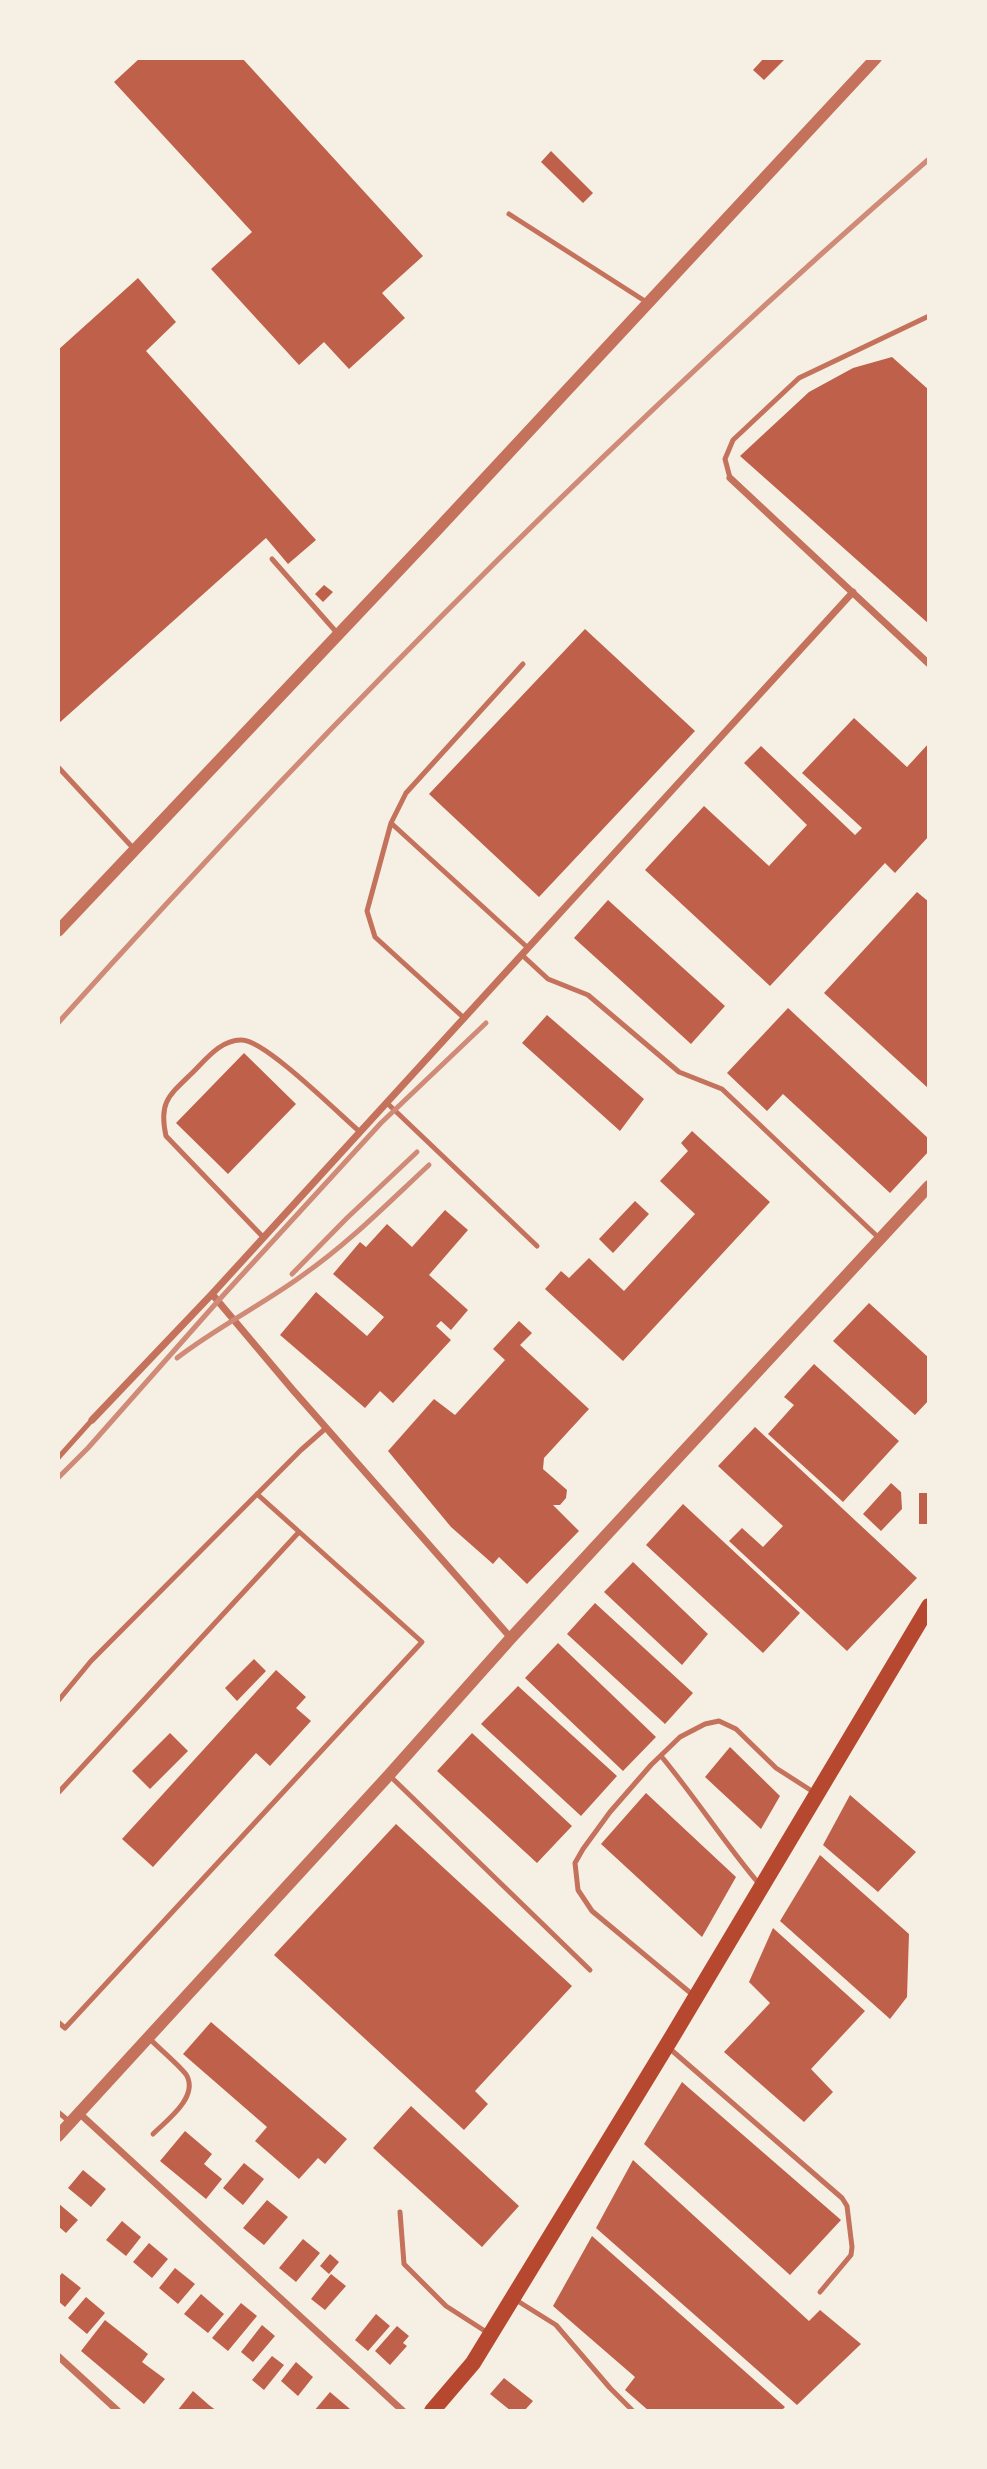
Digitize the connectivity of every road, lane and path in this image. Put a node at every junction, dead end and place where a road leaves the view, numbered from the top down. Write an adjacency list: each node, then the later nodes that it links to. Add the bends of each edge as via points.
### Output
1 (876, 58): 3 (street)
2 (509, 214): 3 (lane)
3 (648, 303): 8 (street)
4 (929, 316): 5 (lane, via 799,378 733,440 725,460)
5 (730, 478): 7 (street)
6 (272, 559): 8 (lane)
7 (853, 592): 9 (street); 15 (street)
8 (338, 634): 13 (street)
9 (928, 659)
10 (523, 664): 12 (lane, via 406,793)
11 (58, 766): 13 (lane)
12 (391, 823): 15 (lane); 17 (lane, via 367,911 374,937)
13 (134, 849): 14 (street)
14 (58, 931)
15 (528, 948): 16 (street)
16 (522, 955): 17 (street); 22 (lane, via 548,979 588,995 679,1072 722,1089)
17 (464, 1018): 18 (street)
18 (387, 1103): 19 (street); 23 (lane)
19 (360, 1132): 21 (street); 21 (lane, via 265,1049 242,1040 219,1046 170,1095 162,1116 166,1136)
20 (929, 1186): 22 (street)
21 (264, 1238): 24 (street)
22 (880, 1239): 31 (street)
23 (537, 1246)
24 (212, 1294): 25 (street); 26 (street)
25 (92, 1420): 27 (lane)
26 (327, 1428): 28 (lane); 31 (street)
27 (58, 1458)
28 (257, 1494): 29 (lane); 32 (lane, via 91,1661)
29 (299, 1532): 35 (lane); 40 (lane, via 422,1642 65,2028)
30 (929, 1606): 36 (main road)
31 (511, 1638): 34 (street)
32 (58, 1702)
33 (661, 1756): 36 (lane, via 680,1737 719,1721 736,1729 776,1768); 37 (lane); 39 (lane, via 583,1849 575,1863 578,1890 592,1911)
34 (390, 1775): 38 (lane); 41 (street)
35 (58, 1793)
36 (818, 1795): 37 (main road)
37 (762, 1887): 39 (main road)
38 (590, 1970)
39 (696, 1998): 42 (main road)
40 (58, 2022)
41 (148, 2037): 44 (street); 45 (lane, via 187,2077 188,2089 185,2101)
42 (667, 2046): 48 (lane, via 847,2206 851,2255); 49 (main road)
43 (58, 2112): 44 (lane)
44 (74, 2118): 46 (street); 53 (street)
45 (153, 2134)
46 (58, 2136)
47 (400, 2212): 50 (lane, via 404,2264 446,2306)
48 (820, 2292)
49 (513, 2298): 50 (main road); 55 (lane, via 556,2325)
50 (490, 2335): 54 (main road)
51 (58, 2356): 52 (street)
52 (118, 2411)
53 (403, 2411)
54 (432, 2411)
55 (633, 2411)

